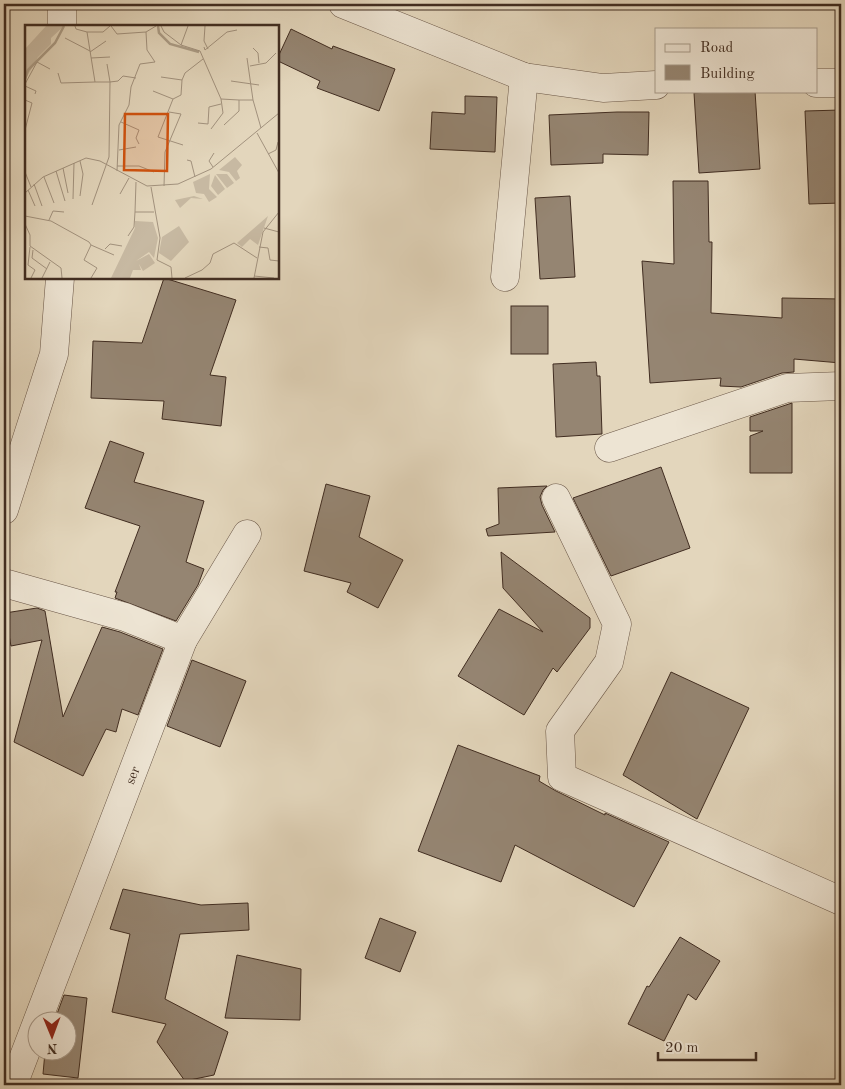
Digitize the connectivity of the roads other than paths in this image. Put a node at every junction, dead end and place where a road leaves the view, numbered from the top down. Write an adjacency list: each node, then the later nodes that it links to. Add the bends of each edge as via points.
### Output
1 (62, 4): 3 (street)
2 (342, 4): 4 (street)
3 (62, 25)
4 (524, 77): 7 (street, via 604,88); 8 (street)
5 (818, 83): 6 (street)
6 (841, 83)
7 (655, 85)
8 (505, 277)
9 (60, 279): 13 (street, via 54,354)
10 (841, 386): 11 (street, via 787,388)
11 (609, 448)
12 (556, 498): 17 (street, via 617,624 609,662 560,731 562,777)
13 (4, 510)
14 (247, 534): 16 (street, ser)
15 (4, 584): 16 (street, via 125,617)
16 (183, 640): 18 (street, ser)
17 (841, 900)
18 (13, 1085)

